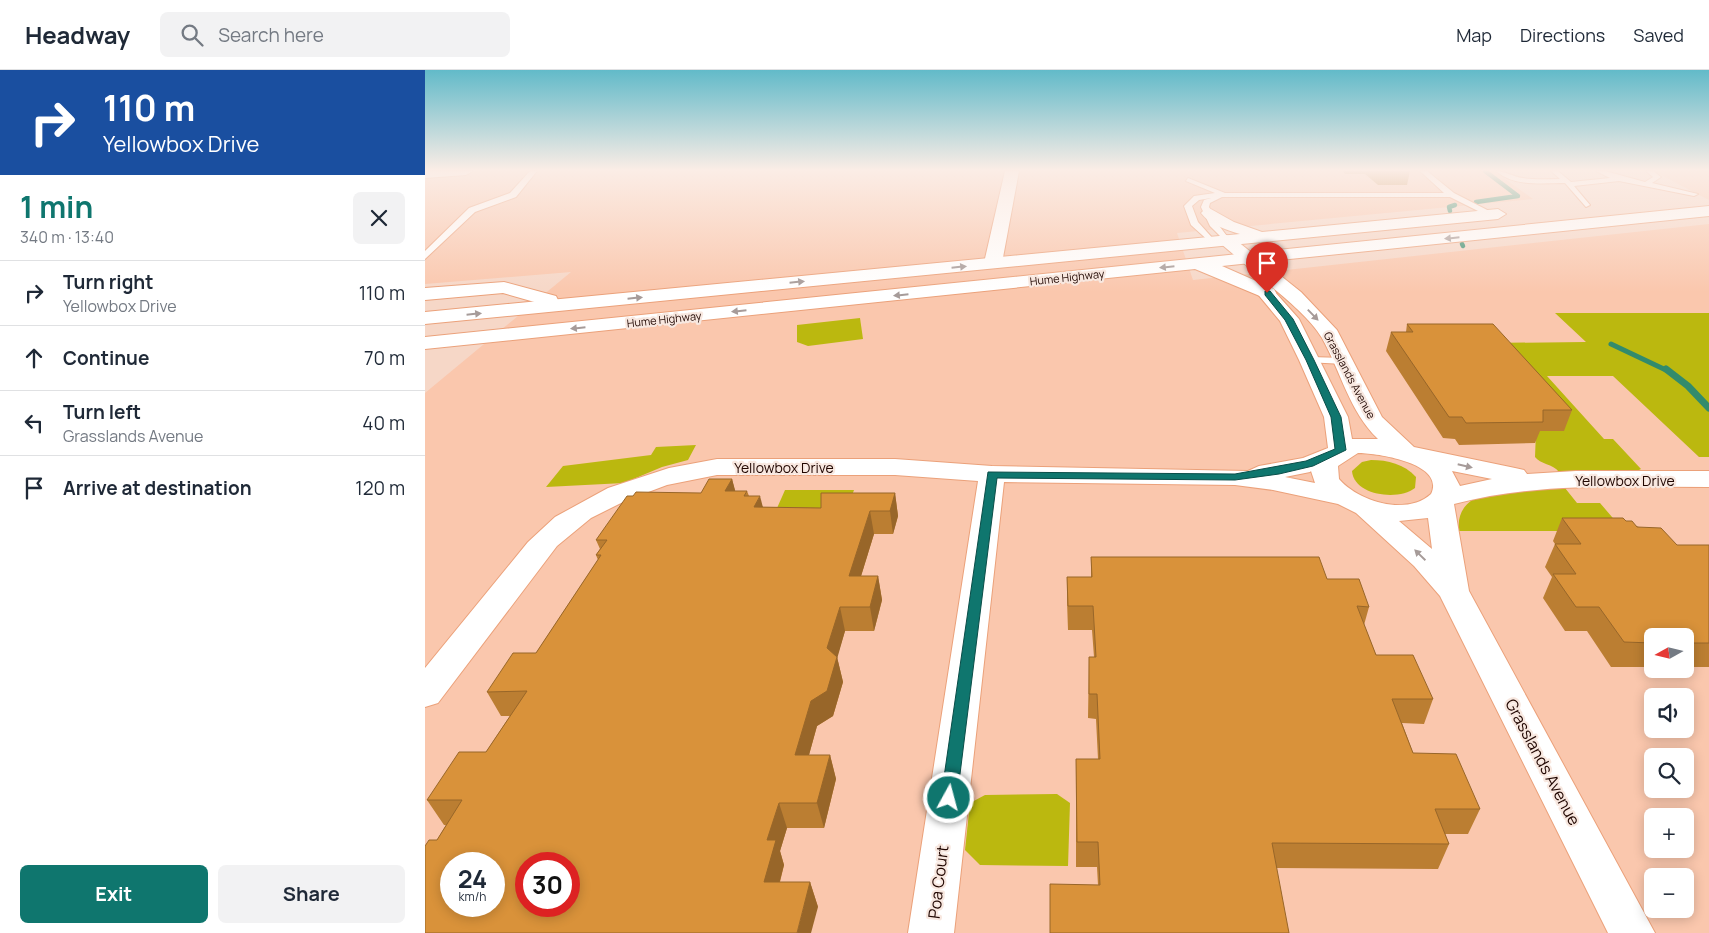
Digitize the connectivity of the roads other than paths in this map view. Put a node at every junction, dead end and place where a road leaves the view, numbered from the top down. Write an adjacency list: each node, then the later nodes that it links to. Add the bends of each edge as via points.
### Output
1 (471, 211): 12 (lane)
2 (1004, 211): 14 (main road)
3 (1189, 211): 10 (lane, via 1194,223)
4 (1485, 211): 8 (lane)
5 (1706, 211): 11 (main road, Hume Highway, one-way to 11)
6 (1510, 212): 8 (main road, Hume Highway)
7 (1209, 213): 9 (main road, via 1239,230); 10 (lane)
8 (1491, 214): 9 (main road, Hume Highway)
9 (1270, 236): 10 (main road, Hume Highway)
10 (1219, 241): 13 (main road, Grasslands Avenue); 14 (main road, Hume Highway)
11 (1329, 250): 13 (main road, Hume Highway); 16 (main road, via 1285,265)
12 (425, 256)
13 (1242, 259): 15 (main road, Hume Highway); 16 (main road, Grasslands Avenue)
14 (993, 263): 18 (main road, Hume Highway, one-way to 14)
15 (1192, 264): 16 (main road); 20 (main road, Hume Highway, one-way to 20)
16 (1268, 284): 21 (main road, Grasslands Avenue); 22 (main road, Grasslands Avenue, one-way to 22, via 1325,328)
17 (425, 294): 18 (main road, via 505,287 549,300)
18 (545, 307): 19 (main road, Hume Highway, one-way to 18)
19 (425, 318)
20 (425, 344)
21 (1310, 360): 22 (lane); 23 (main road, Grasslands Avenue, via 1336,417)
22 (1344, 361): 24 (main road, Grasslands Avenue, via 1372,420)
23 (1337, 452): 24 (main road, via 1371,446); 26 (main road, via 1310,464); 30 (main road, Grasslands Avenue, via 1326,461 1323,470 1326,479 1333,489)
24 (1411, 454): 28 (main road, one-way to 28); 29 (main road, Grasslands Avenue, via 1433,466 1443,476 1447,488)
25 (991, 474): 26 (main road, Yellowbox Drive); 32 (main road, Yellowbox Drive, via 895,467 717,467 661,477 608,499 574,518 537,548); 33 (main road, Poa Court)
26 (1235, 477): 30 (main road, via 1273,482)
27 (1709, 479): 28 (main road, Yellowbox Drive)
28 (1541, 480): 29 (main road, via 1488,487)
29 (1442, 501): 30 (main road, via 1426,510 1408,513 1387,512); 31 (main road, Grasslands Avenue)
30 (1356, 503): 31 (main road, Grasslands Avenue, one-way to 30, via 1425,559)
31 (1453, 591): 34 (main road, Grasslands Avenue)
32 (425, 692)
33 (931, 933)
34 (1632, 933)

